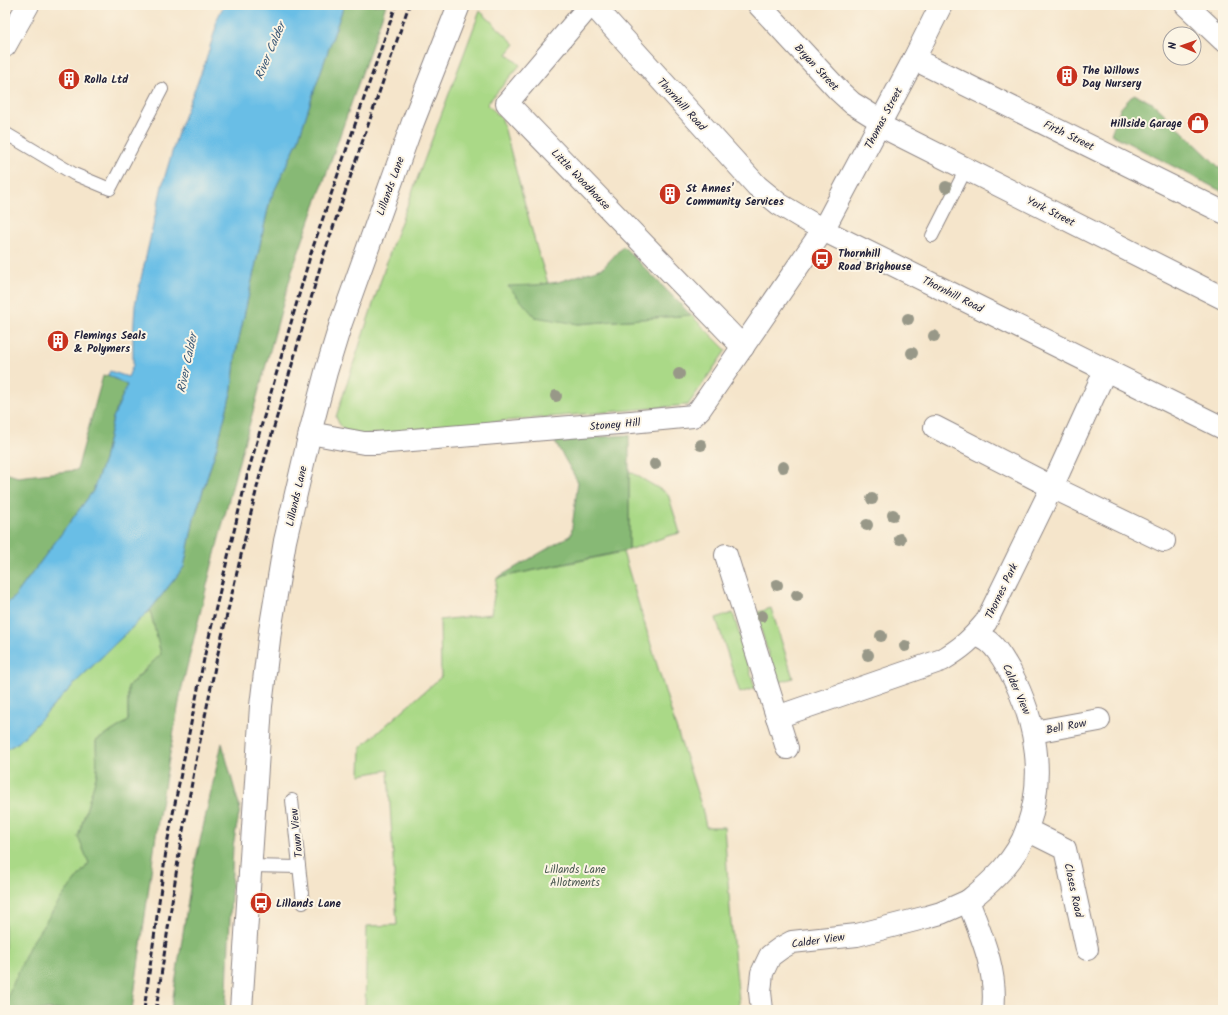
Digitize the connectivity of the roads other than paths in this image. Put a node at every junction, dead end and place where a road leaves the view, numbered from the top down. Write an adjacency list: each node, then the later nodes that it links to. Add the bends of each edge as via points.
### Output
1 (28, 5): 7 (street)
2 (459, 5): 23 (street, Lillands Lane, via 413,122 341,323)
3 (593, 5): 16 (street, Thornhill Road, via 757,186 779,204); 19 (street, Little Woodhouse, via 507,103)
4 (759, 5): 12 (street, Bryan Street, via 839,91)
5 (1186, 5): 8 (street)
6 (937, 6): 10 (street, Thomas Street)
7 (11, 22): 9 (street)
8 (1223, 40)
9 (5, 46)
10 (914, 59): 12 (street, Thomas Street); 15 (street, Firth Street)
11 (162, 89): 13 (lane, via 110,189 74,174)
12 (880, 123): 14 (street, York Street); 16 (street, Thomas Street)
13 (5, 133)
14 (966, 169): 17 (lane); 18 (street, York Street)
15 (1223, 212)
16 (823, 230): 19 (street, Stoney Hill); 20 (street, Thornhill Road)
17 (932, 236)
18 (1223, 298)
19 (743, 347): 23 (street, Stoney Hill, via 700,410 693,416 376,443)
20 (1106, 370): 22 (street, Thornhill Road); 24 (street, Thornes Park)
21 (935, 427): 24 (street)
22 (1223, 428)
23 (310, 433): 34 (street, Lillands Lane, via 286,541 270,631 261,706)
24 (1052, 487): 25 (street); 27 (street, Thornes Park, via 986,622)
25 (1164, 541)
26 (726, 555): 28 (street)
27 (976, 634): 28 (street, Thornes Park, via 942,660); 30 (street, Calder View, via 990,642 1003,659 1026,705)
28 (777, 717): 31 (street)
29 (1099, 720): 30 (street, Bell Row)
30 (1034, 732): 33 (street, Calder View, via 1036,781)
31 (787, 748)
32 (292, 800): 35 (lane, Town View)
33 (1027, 830): 36 (street, Calder View, via 1003,868 987,886); 38 (street, Closes Road, via 1065,849)
34 (250, 866): 35 (lane, Town View); 39 (street, Lillands Lane)
35 (299, 867): 37 (lane, Town View)
36 (968, 901): 40 (street, Calder View, via 927,917 857,935 792,942 770,956 762,973); 41 (street, via 985,945 993,985)
37 (303, 902)
38 (1087, 949)
39 (241, 1010)
40 (762, 1010)
41 (993, 1010)

